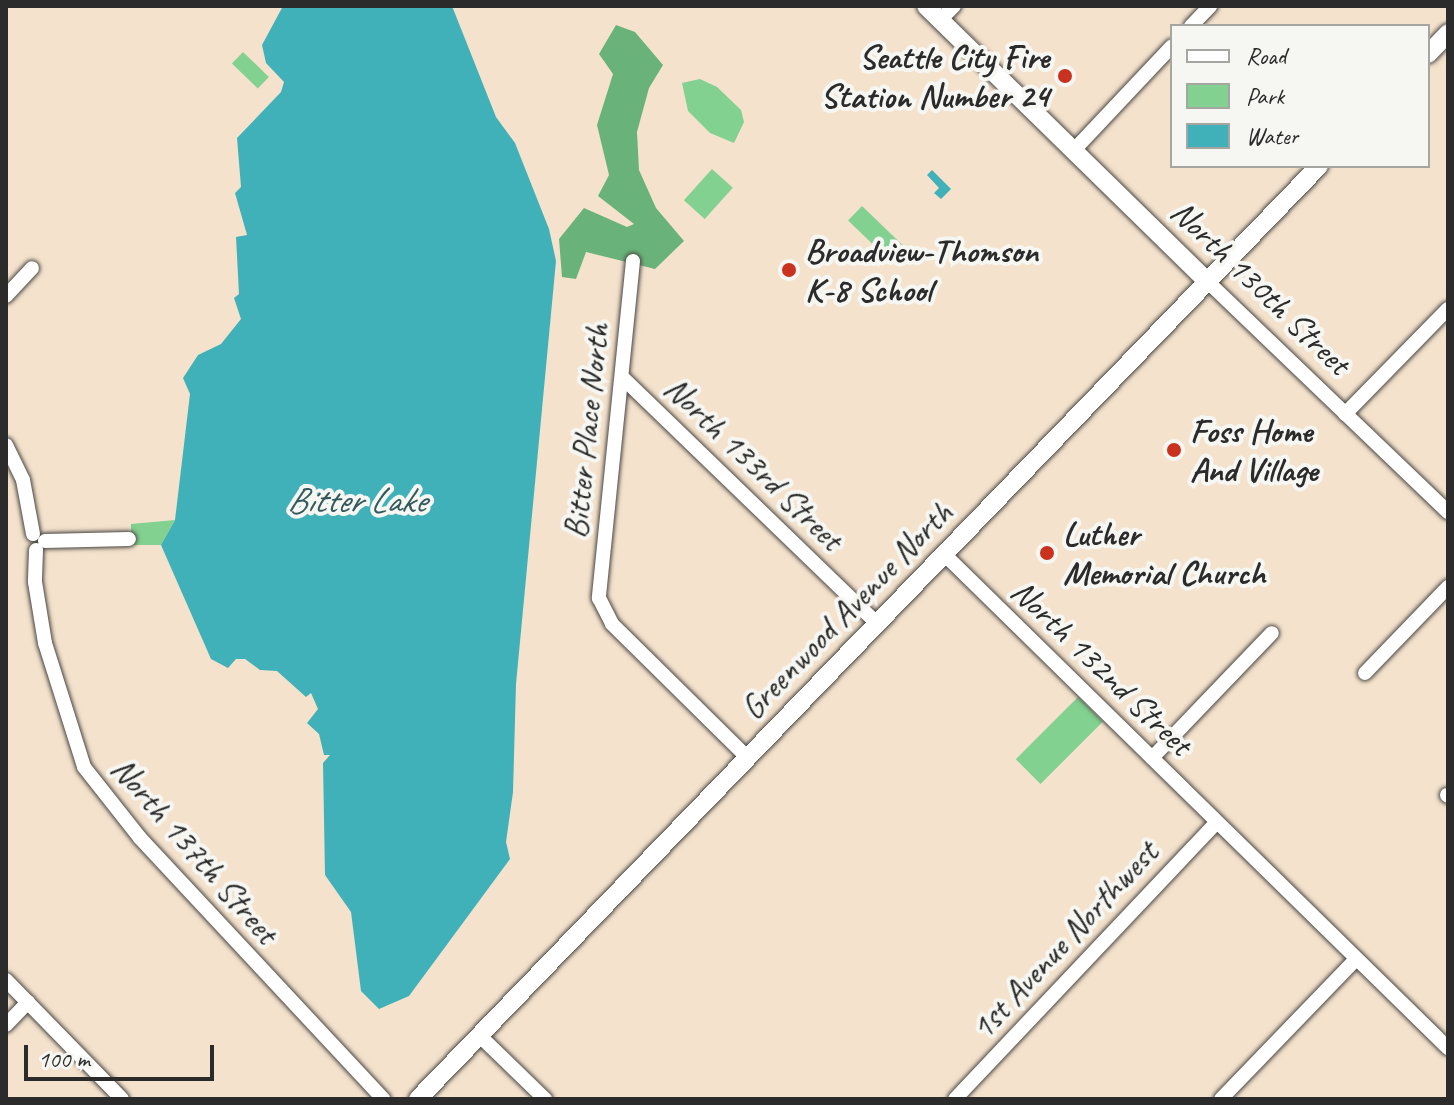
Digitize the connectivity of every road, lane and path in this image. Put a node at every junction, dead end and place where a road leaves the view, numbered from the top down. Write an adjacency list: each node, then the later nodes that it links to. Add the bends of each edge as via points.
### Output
1 (926, 6): 4 (main road, North 130th Street)
2 (954, 6): 4 (street)
3 (1210, 6): 5 (street)
4 (940, 20): 9 (main road, North 130th Street)
5 (1193, 24)
6 (1448, 33): 8 (main road)
7 (1170, 48): 9 (street)
8 (1430, 52)
9 (1075, 149): 13 (main road, North 130th Street)
10 (1317, 168): 13 (main road, Greenwood Avenue North)
11 (633, 261): 16 (street, Bitter Place North)
12 (32, 268): 14 (street)
13 (1207, 281): 17 (street, North 130th Street); 22 (main road, Greenwood Avenue North)
14 (6, 296)
15 (1448, 309): 17 (street)
16 (624, 379): 24 (street, North 133rd Street); 27 (street, Bitter Place North, via 601,606 612,624)
17 (1345, 414): 19 (street, North 130th Street)
18 (6, 445): 21 (street, North 137th Street, via 23,480)
19 (1448, 512)
20 (129, 539): 21 (street)
21 (38, 541): 37 (street, North 137th Street, via 35,582 45,643 84,767 140,838)
22 (944, 554): 24 (main road, Greenwood Avenue North); 28 (street, North 132nd Street)
23 (1448, 587): 26 (street)
24 (877, 623): 27 (main road, Greenwood Avenue North)
25 (1272, 633): 28 (street)
26 (1365, 673)
27 (748, 758): 34 (main road, Greenwood Avenue North)
28 (1152, 758): 29 (street, North 132nd Street)
29 (1217, 822): 30 (street, North 132nd Street); 40 (street, 1st Avenue Northwest)
30 (1356, 959): 35 (street, North 132nd Street); 41 (street)
31 (6, 980): 32 (street)
32 (28, 1002): 33 (street); 36 (street)
33 (6, 1025)
34 (480, 1036): 38 (main road, Greenwood Avenue North); 39 (street)
35 (1448, 1048)
36 (122, 1099)
37 (383, 1099)
38 (418, 1099)
39 (545, 1099)
40 (955, 1099)
41 (1221, 1099)

